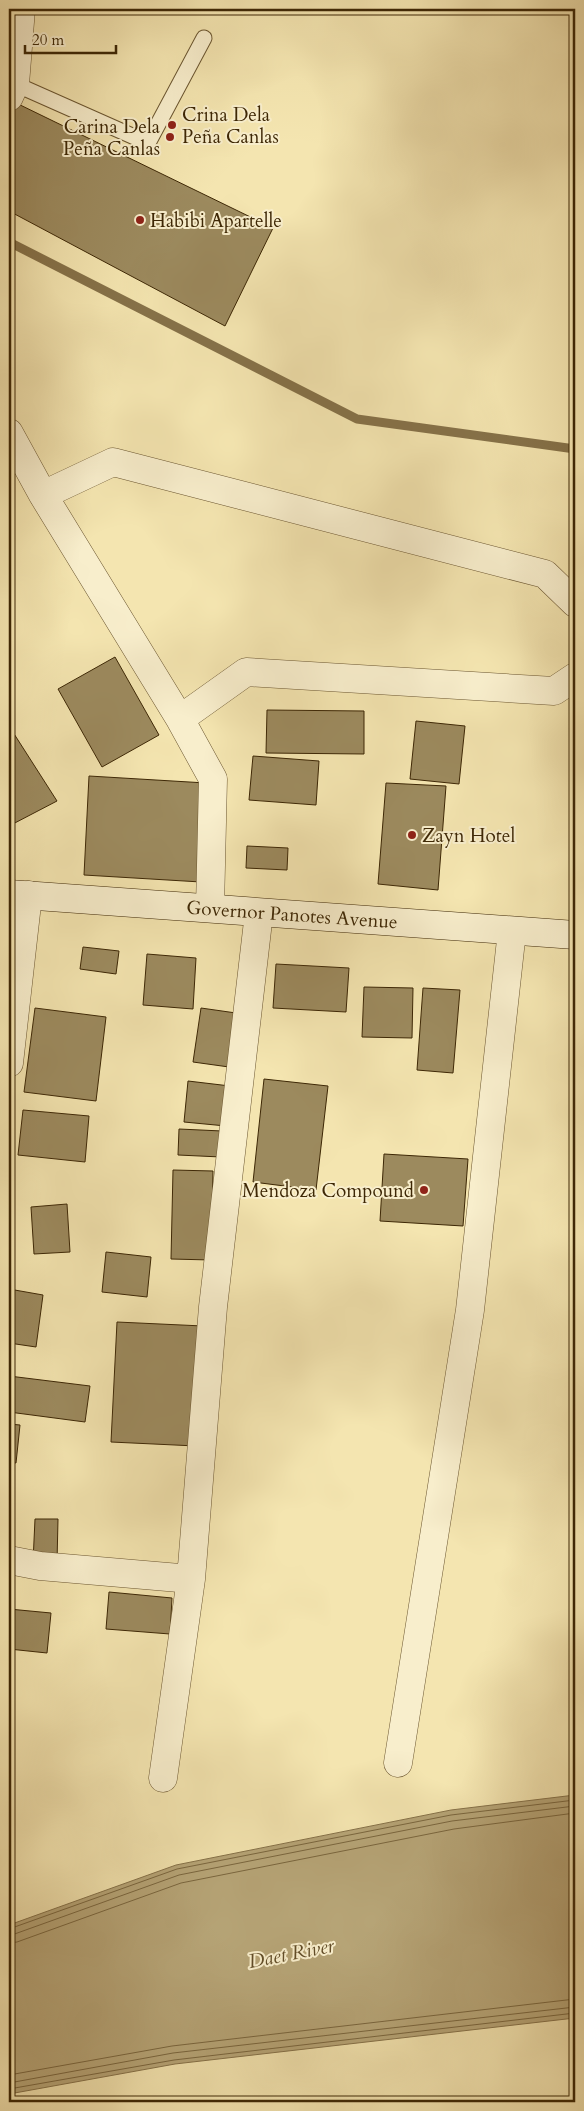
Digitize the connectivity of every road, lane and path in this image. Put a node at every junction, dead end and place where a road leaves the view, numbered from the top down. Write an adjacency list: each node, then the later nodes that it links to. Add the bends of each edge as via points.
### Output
1 (21, 9): 3 (street)
2 (204, 38): 3 (lane, via 148,143)
3 (12, 90)
4 (9, 433): 5 (street)
5 (43, 495): 6 (street, via 113,462 545,574); 8 (street)
6 (575, 603)
7 (575, 677): 8 (street, via 554,691 246,672)
8 (180, 719): 10 (street, via 213,779)
9 (18, 895): 10 (street, Governor Panotes Avenue); 14 (street)
10 (210, 908): 11 (street, Governor Panotes Avenue)
11 (259, 912): 12 (street, Governor Panotes Avenue); 16 (street, via 213,1307)
12 (512, 931): 13 (street, Governor Panotes Avenue); 17 (street, via 470,1310)
13 (575, 935)
14 (9, 1062)
15 (9, 1560): 16 (street, via 40,1566)
16 (191, 1579): 18 (street)
17 (398, 1763)
18 (163, 1778)

